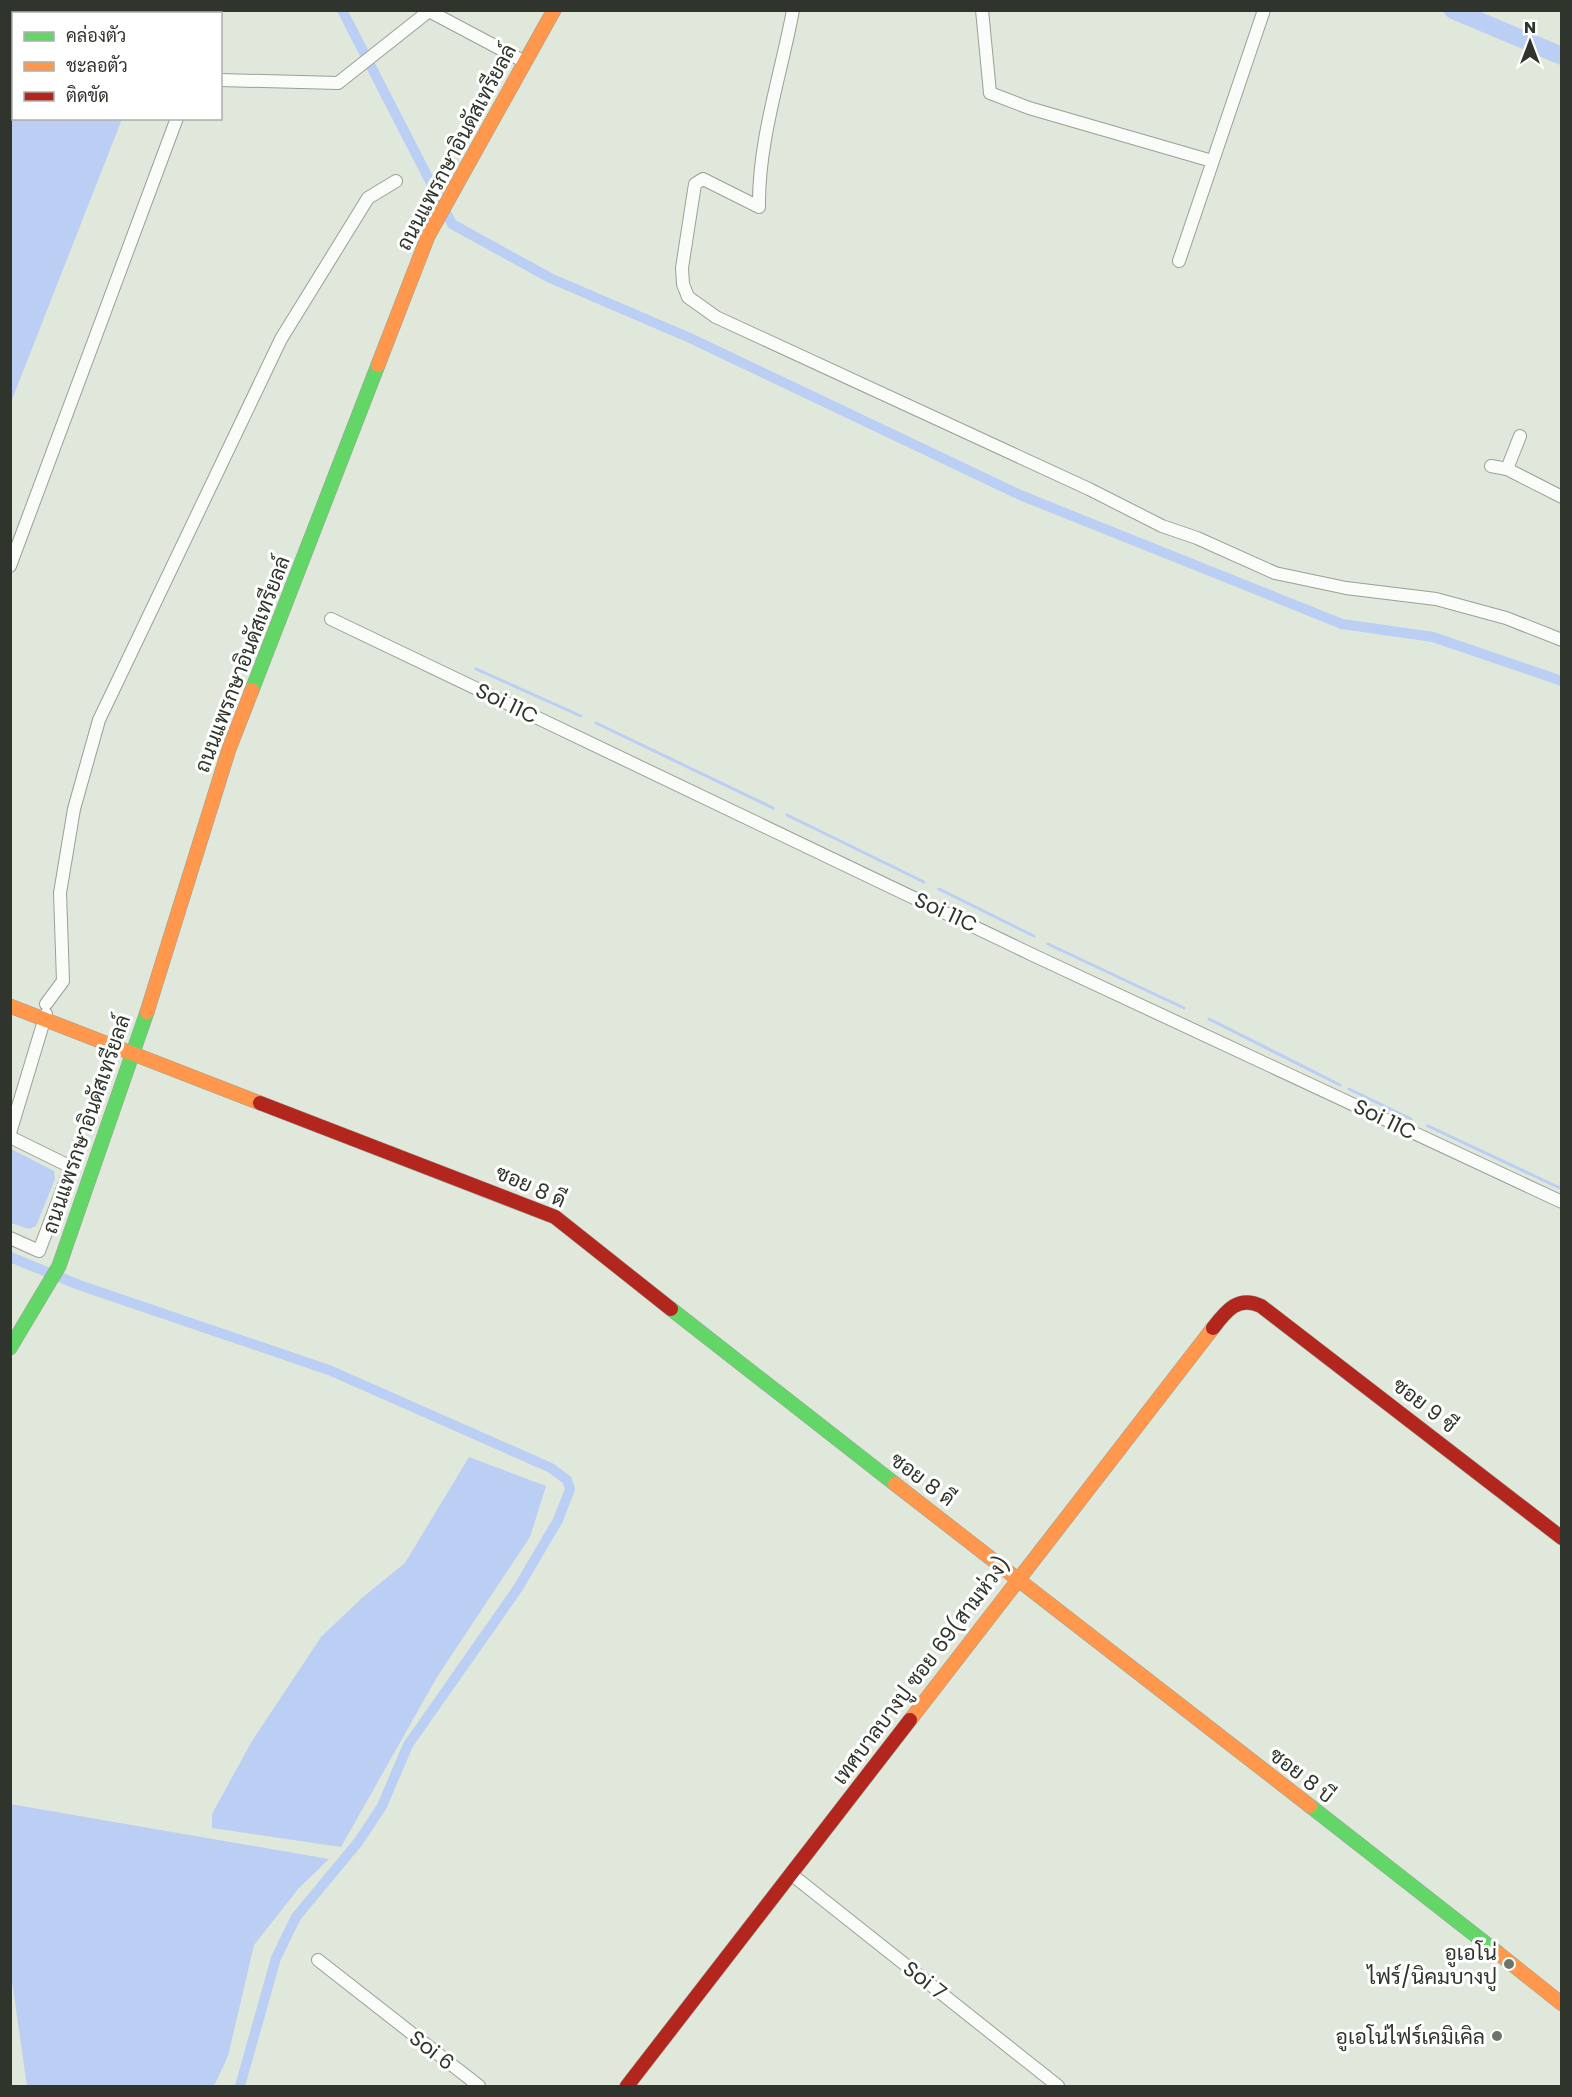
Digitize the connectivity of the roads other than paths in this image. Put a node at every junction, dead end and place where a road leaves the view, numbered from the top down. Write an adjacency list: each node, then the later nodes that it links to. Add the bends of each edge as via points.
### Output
1 (554, 10): 5 (street, ถนนแพรกษาอินดัสเทรียลล์)
2 (793, 10): 17 (street, via 765,143 759,207 703,179 695,184 682,268 688,297 716,317 778,347 1162,526 1275,573 1346,588 1436,599 1506,618)
3 (982, 10): 8 (street, via 990,93)
4 (1264, 10): 8 (street)
5 (525, 62): 6 (street, via 429,11 338,83); 20 (street, ถนนแพรกษาอินดัสเทรียลล์, via 432,229 229,750)
6 (222, 80)
7 (176, 120): 15 (street)
8 (1212, 161): 10 (street)
9 (396, 181): 19 (street, via 368,198 282,339 99,720 74,810 60,893 63,981)
10 (1179, 261)
11 (1520, 436): 13 (street)
12 (1491, 466): 13 (street)
13 (1507, 470): 14 (street)
14 (1562, 497)
15 (10, 566)
16 (331, 619): 23 (street, Soi 11C, via 1035,956)
17 (1562, 640)
18 (10, 1006): 19 (street, ซอย 8 ดี)
19 (46, 1012): 20 (street, ซอย 8 ดี); 21 (street)
20 (134, 1053): 26 (street, ถนนแพรกษาอินดัสเทรียลล์, via 59,1266); 28 (street, ซอย 8 ดี, via 555,1217 829,1434)
21 (10, 1133)
22 (10, 1137): 24 (street, via 71,1167 39,1251)
23 (1562, 1202)
24 (10, 1238)
25 (1261, 1306): 27 (street, ซอย 9 ซี); 28 (street, เทศบาลบางปู ซอย 69(สามห่วง), via 1251,1301 1230,1306)
26 (10, 1348)
27 (1562, 1538)
28 (1018, 1577): 29 (street, เทศบาลบางปู ซอย 69(สามห่วง)); 31 (street, ซอย 8 บี)
29 (791, 1874): 33 (street, เทศบาลบางปู ซอย 69(สามห่วง)); 34 (street, Soi 7)
30 (318, 1960): 32 (street, Soi 6)
31 (1562, 2004)
32 (479, 2086)
33 (627, 2086)
34 (1058, 2086)

